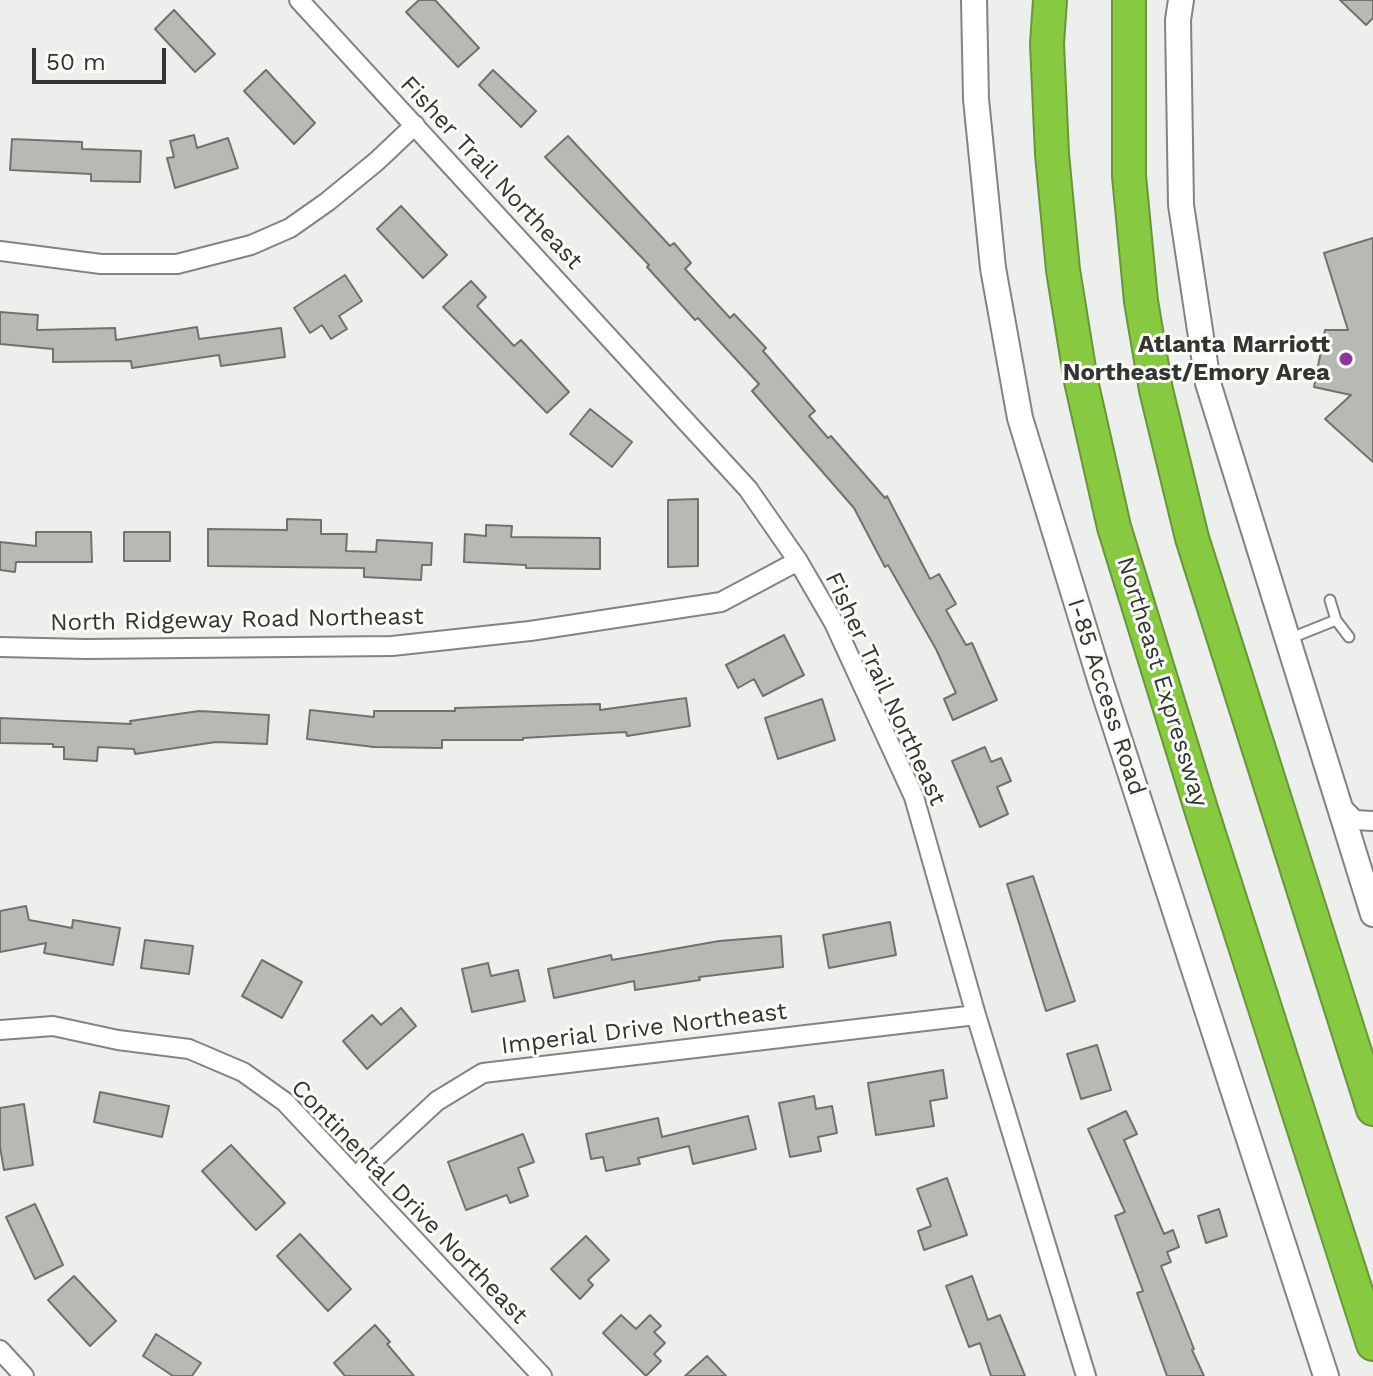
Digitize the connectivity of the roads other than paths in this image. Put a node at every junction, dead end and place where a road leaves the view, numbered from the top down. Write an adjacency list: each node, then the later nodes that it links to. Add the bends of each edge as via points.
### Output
1 (299, 0): 6 (street, Fisher Trail Northeast)
2 (974, 0): 27 (main road, I-85 Access Road, via 976,99 993,268 1020,418)
3 (1050, 0): 22 (highway, Northeast Expressway, via 1051,138 1063,270 1114,527)
4 (1129, 0): 20 (highway, via 1129,176 1156,390 1192,538)
5 (1181, 0): 12 (main road, via 1181,205 1208,383)
6 (415, 125): 7 (street, via 327,202 290,228 251,245 177,264 101,264); 8 (street, Fisher Trail Northeast, via 748,489)
7 (0, 251)
8 (798, 561): 13 (street, North Ridgeway Road Northeast, via 721,602 407,645); 18 (street, Fisher Trail Northeast, via 834,623 914,797)
9 (1330, 600): 10 (lane)
10 (1336, 620): 11 (lane); 12 (lane)
11 (1349, 637)
12 (1287, 640): 14 (main road)
13 (0, 647)
14 (1339, 803): 15 (street, via 1355,820); 17 (main road)
15 (1373, 821)
16 (1373, 869): 17 (street)
17 (1371, 906)
18 (976, 1015): 21 (street, Imperial Drive Northeast, via 483,1073 437,1101); 26 (street, Fisher Trail Northeast)
19 (0, 1030): 21 (street, Continental Drive Northeast, via 53,1026 189,1049 243,1072 285,1102)
20 (1373, 1109)
21 (355, 1177): 25 (street, Continental Drive Northeast)
22 (1373, 1344)
23 (0, 1350): 24 (street)
24 (24, 1376)
25 (542, 1376)
26 (1086, 1376)
27 (1326, 1376)

